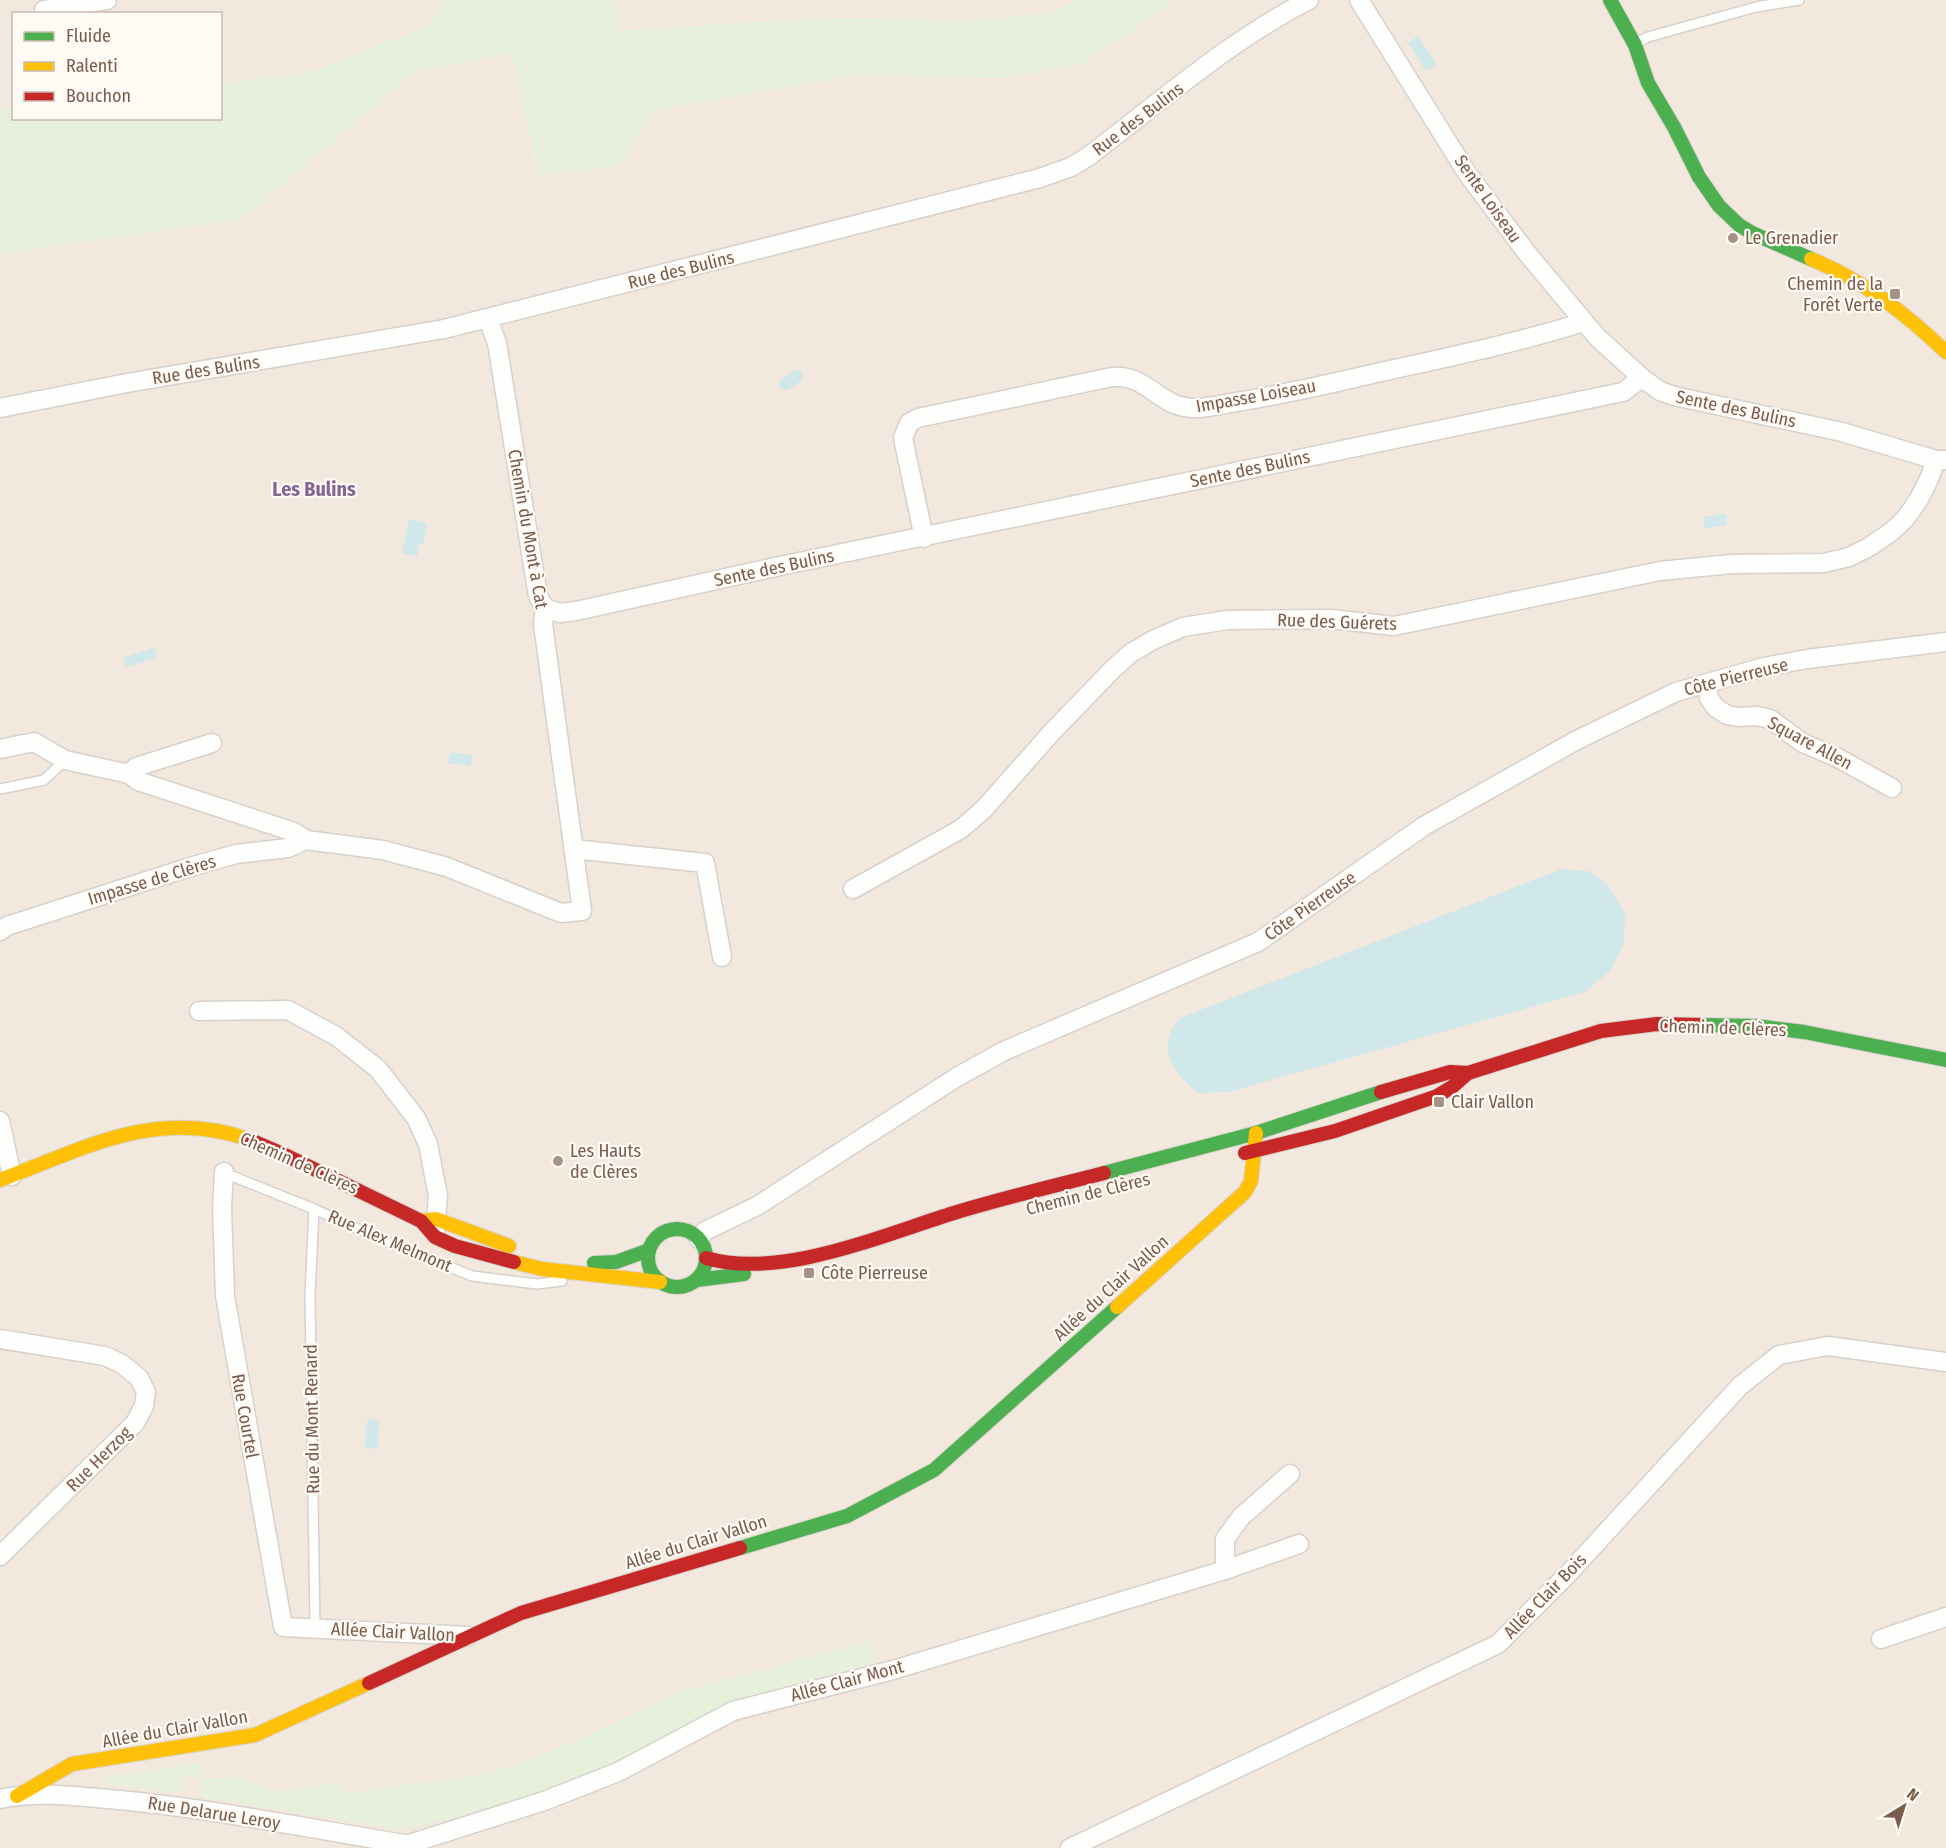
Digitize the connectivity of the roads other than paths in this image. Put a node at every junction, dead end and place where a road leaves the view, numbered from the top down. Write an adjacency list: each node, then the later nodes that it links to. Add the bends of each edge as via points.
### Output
1 (107, 0): 6 (street)
2 (1309, 0): 8 (street, Rue des Bulins, via 1238,42 1071,167)
3 (1359, 0): 9 (street, Sente Loiseau, via 1467,173)
4 (1611, 0): 7 (street)
5 (1799, 0): 7 (lane, via 1756,7)
6 (44, 10)
7 (1634, 44): 10 (street, via 1647,81 1711,198 1728,216 1755,234 1848,276 1911,321)
8 (488, 318): 12 (street, Rue des Bulins); 15 (street, Chemin du Mont à Cat, via 497,343 538,596)
9 (1584, 322): 11 (street, Sente Loiseau); 14 (street, Impasse Loiseau, via 1290,393 1200,408 1167,402 1124,376 918,418 909,423 903,438)
10 (1946, 352)
11 (1642, 378): 13 (street, Sente des Bulins, via 1674,396 1842,432); 14 (street, Sente des Bulins, via 1623,392)
12 (0, 408)
13 (1941, 460): 26 (street, Rue des Guérets, via 1919,499 1898,525 1869,547 1824,563 1732,564 1660,571 1394,626 1331,619 1227,620 1183,627 1138,649 1113,669 961,829)
14 (924, 538): 15 (street, Sente des Bulins, via 576,611 555,612)
15 (545, 608): 25 (street, Chemin du Mont à Cat, via 543,624)
16 (1946, 642): 17 (street, Côte Pierreuse, via 1807,659)
17 (1707, 684): 22 (street, Square Allen, via 1709,698 1727,715 1770,719 1803,744); 42 (street, Côte Pierreuse, via 1676,692 1519,771 1424,826 1258,942 1004,1051 757,1206 705,1231)
18 (212, 743): 21 (street, via 136,767)
19 (0, 749): 20 (street, Impasse de Clères, via 34,742)
20 (65, 760): 21 (street, Impasse de Clères); 23 (lane, via 44,780)
21 (129, 774): 24 (street, Impasse de Clères, via 138,782 294,832)
22 (1892, 788)
23 (0, 789)
24 (306, 840): 27 (street, Impasse de Clères, via 383,850 447,867 561,913); 28 (street, Impasse de Clères, via 288,848 236,854 190,867)
25 (573, 849): 27 (street, Chemin du Mont à Cat); 29 (street, via 705,863)
26 (853, 889)
27 (582, 911)
28 (0, 931)
29 (722, 957)
30 (199, 1011): 40 (street, via 288,1010 336,1036 378,1069 416,1118 428,1144 438,1196)
31 (1946, 1060): 32 (street, Chemin de Clères, via 1792,1031 1735,1025 1657,1024 1601,1031)
32 (1468, 1073): 34 (street, Chemin de Clères, via 1428,1077); 35 (street, Chemin de Clères, via 1437,1096 1335,1131)
33 (0, 1121): 38 (street)
34 (1256, 1133): 35 (street, Allée du Clair Vallon); 46 (street, Chemin de Clères, via 957,1212 808,1258 731,1263)
35 (1255, 1150): 36 (street, Chemin de Clères); 58 (street, Allée du Clair Vallon, via 1251,1181 1245,1192 934,1470 847,1516 521,1613)
36 (1233, 1156)
37 (220, 1171): 39 (lane, Rue Alex Melmont); 57 (street, Rue Courtel, via 225,1296 283,1627)
38 (6, 1178): 40 (street, Chemin de Clères, via 103,1141 157,1128 189,1126 228,1131 274,1149)
39 (314, 1209): 47 (lane, Rue Alex Melmont, via 472,1276 537,1284); 57 (lane, Rue du Mont Renard, via 310,1294)
40 (431, 1226): 43 (street, Chemin de Clères); 49 (street, Chemin de Clères, via 455,1246 542,1269)
41 (941, 1232): 48 (street, via 811,1268)
42 (699, 1239): 44 (street, via 691,1232 671,1229 661,1233); 46 (street)
43 (524, 1250)
44 (649, 1250): 45 (street, via 608,1264); 49 (street, via 649,1268)
45 (546, 1255)
46 (706, 1258): 48 (street)
47 (570, 1280)
48 (697, 1280): 49 (street, via 683,1287)
49 (660, 1282)
50 (0, 1339): 54 (street, Rue Herzog, via 105,1356 139,1378 146,1392 135,1423)
51 (1946, 1362): 63 (street, Allée Clair Bois, via 1828,1346 1779,1355 1740,1386 1567,1575 1498,1644)
52 (1290, 1474): 55 (street, via 1241,1517 1225,1539)
53 (1299, 1544): 55 (street, Allée Clair Mont)
54 (0, 1556)
55 (1226, 1570): 61 (street, Allée Clair Mont, via 894,1670 733,1711 618,1772 544,1801)
56 (1946, 1617): 59 (street)
57 (315, 1628): 58 (street, Allée Clair Vallon)
58 (471, 1636): 60 (street, Allée du Clair Vallon, via 255,1735 72,1764)
59 (1881, 1639)
60 (8, 1798): 61 (street, Rue Delarue Leroy, via 67,1796 156,1803)
61 (406, 1845): 62 (street, Rue Delarue Leroy)
62 (426, 1848)
63 (1070, 1848)

